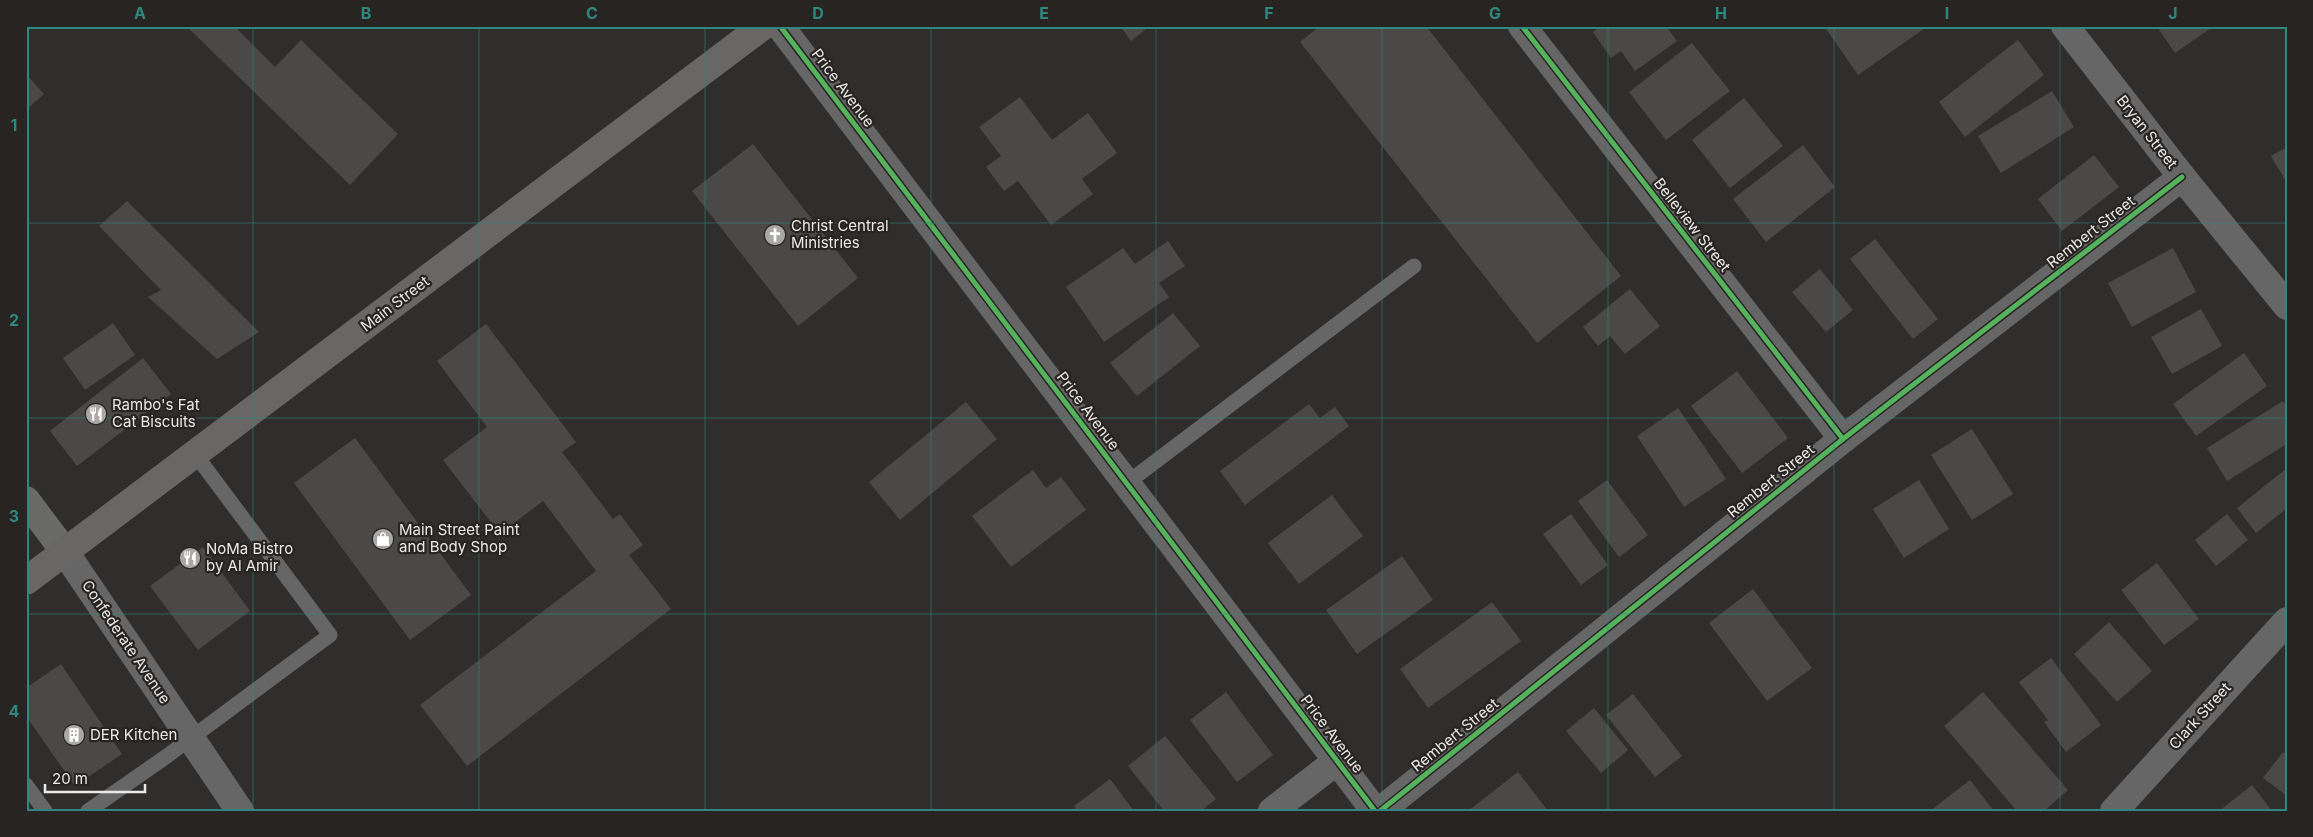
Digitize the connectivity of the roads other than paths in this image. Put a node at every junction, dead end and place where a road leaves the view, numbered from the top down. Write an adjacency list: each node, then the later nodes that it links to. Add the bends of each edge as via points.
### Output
1 (763, 26): 9 (main road, Main Street)
2 (780, 26): 10 (street, Price Avenue)
3 (1522, 26): 8 (street, Belleview Street)
4 (2065, 26): 5 (street, Bryan Street)
5 (2182, 177): 7 (street, Bryan Street); 8 (street, Rembert Street)
6 (1414, 266): 10 (lane)
7 (2287, 306)
8 (1843, 439): 23 (street, Rembert Street)
9 (195, 454): 12 (main road, Main Street); 15 (lane, via 330,634)
10 (1127, 483): 16 (street, Price Avenue)
11 (26, 500): 12 (street, Confederate Avenue)
12 (66, 552): 13 (main road, Main Street); 15 (street, Confederate Avenue)
13 (26, 581)
14 (2287, 621): 24 (street, Clark Street)
15 (191, 738): 19 (lane); 20 (street, Confederate Avenue)
16 (1337, 761): 21 (street); 22 (street, Price Avenue)
17 (26, 785): 18 (lane)
18 (45, 811)
19 (88, 811)
20 (240, 811)
21 (1272, 811)
22 (1375, 811)
23 (1380, 811)
24 (2114, 811)

